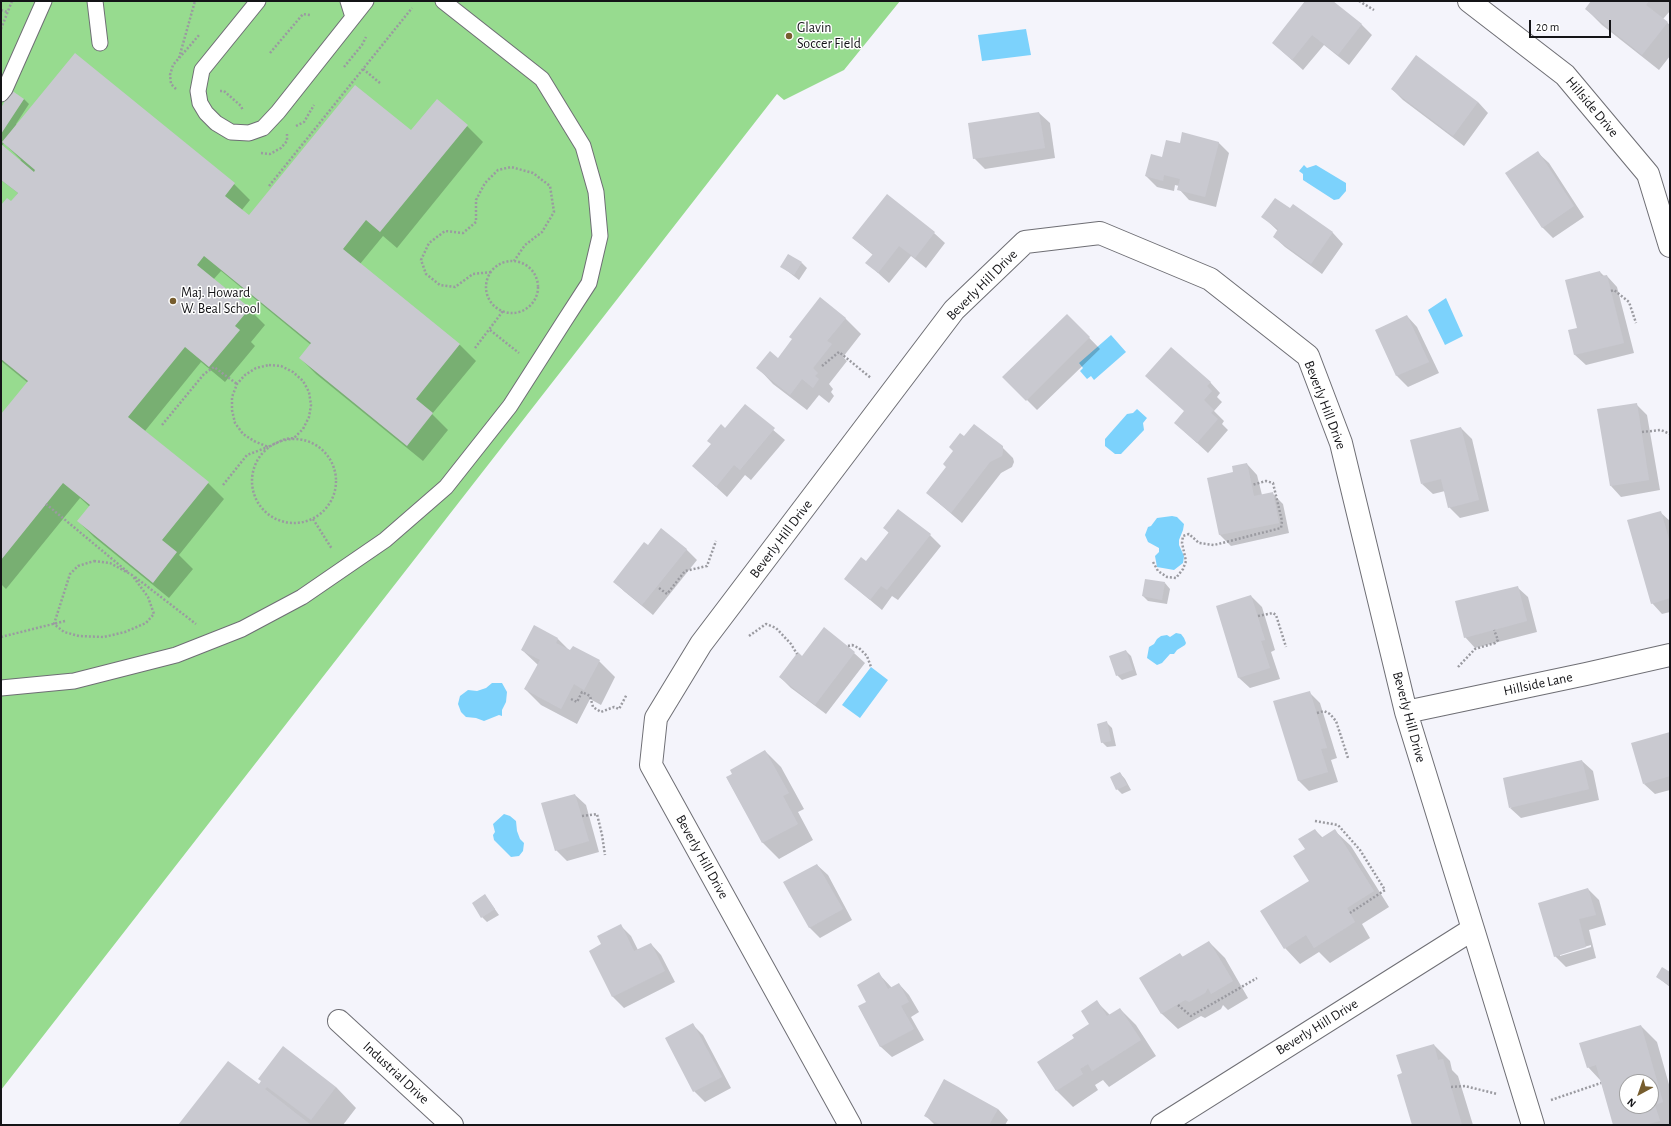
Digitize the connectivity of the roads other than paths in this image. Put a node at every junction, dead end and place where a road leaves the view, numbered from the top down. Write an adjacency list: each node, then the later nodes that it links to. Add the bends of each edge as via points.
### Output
1 (44, 1): 10 (lane)
2 (95, 1): 9 (lane)
3 (258, 1): 8 (lane, via 202,70 198,91 200,103 206,114 231,132 249,133 263,128)
4 (348, 1): 8 (lane)
5 (366, 1): 8 (lane)
6 (443, 1): 13 (lane, via 542,79 583,146 596,192 600,236 589,283 561,327 510,406 446,487 385,540 302,597 242,629 176,655 74,681)
7 (1469, 1): 11 (street, Hillside Drive, via 1565,75 1648,174)
8 (353, 17)
9 (100, 43)
10 (1, 94)
11 (1670, 246)
12 (1670, 654): 14 (street, Hillside Lane)
13 (1, 688)
14 (1406, 712): 15 (street, Beverly Hill Drive); 19 (street, Beverly Hill Drive, via 1341,443 1308,356 1210,279 1100,233 1025,242 954,310 701,644 656,718 651,765)
15 (1473, 929): 17 (street, Beverly Hill Drive); 20 (street, Beverly Hill Drive)
16 (339, 1021): 18 (street, Industrial Drive)
17 (1529, 1112)
18 (452, 1125)
19 (850, 1125)
20 (1162, 1125)

